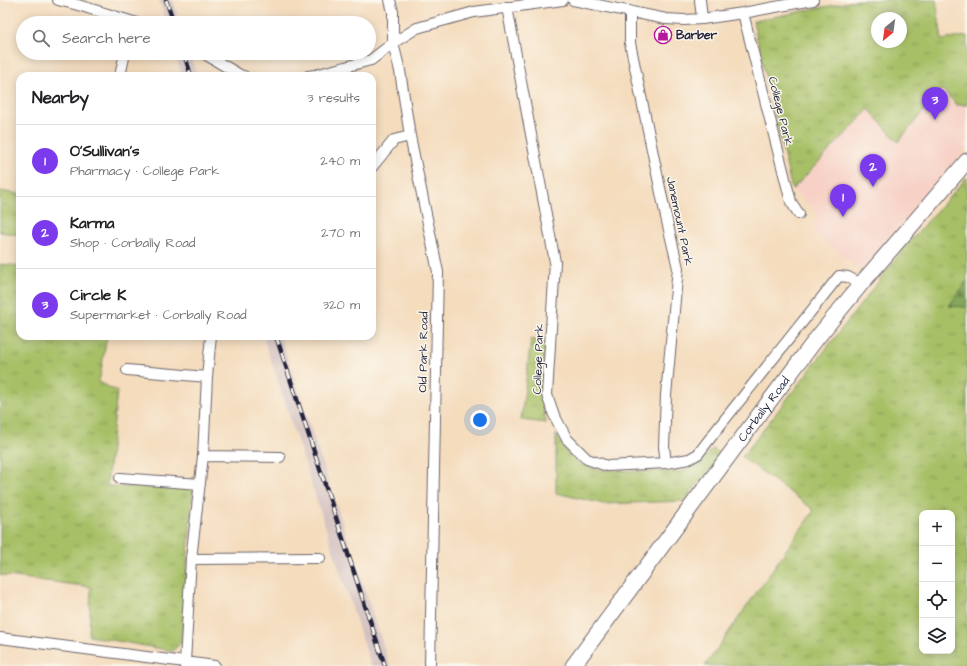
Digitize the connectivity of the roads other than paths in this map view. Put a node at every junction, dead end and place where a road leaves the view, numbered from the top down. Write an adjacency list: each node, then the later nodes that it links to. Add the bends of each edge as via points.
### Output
1 (58, 0): 10 (street)
2 (390, 0): 12 (street, Old Park Road)
3 (563, 0): 7 (street)
4 (573, 0): 8 (street)
5 (700, 0): 11 (street)
6 (813, 0): 9 (street)
7 (507, 7): 12 (street, via 474,12 417,28); 30 (street, College Park, via 555,262 548,395 554,415 567,439 587,459 607,466)
8 (630, 11): 11 (street, via 666,19); 30 (street, Janemount Park, via 630,42 678,268 666,395)
9 (743, 13): 11 (street); 23 (street, College Park, via 791,202)
10 (113, 16)
11 (702, 19)
12 (393, 42): 13 (street); 20 (street, Old Park Road)
13 (376, 56)
14 (123, 60): 17 (street)
15 (215, 60): 18 (street)
16 (371, 60): 19 (street)
17 (121, 72)
18 (235, 72)
19 (326, 72)
20 (410, 136): 22 (street, via 394,140); 38 (street, Old Park Road, via 438,272)
21 (967, 161): 24 (main road, Corbally Road)
22 (376, 162)
23 (799, 214)
24 (861, 284): 30 (street, College Park, via 848,277 839,276 698,454 689,459); 39 (main road, Corbally Road, via 817,338)
25 (211, 340): 27 (street)
26 (127, 370): 27 (street)
27 (207, 378): 28 (street)
28 (203, 456): 29 (street); 32 (street)
29 (280, 457)
30 (666, 463)
31 (120, 478): 32 (street)
32 (200, 484): 34 (street)
33 (320, 558): 34 (street)
34 (191, 559): 36 (street)
35 (0, 638): 36 (street)
36 (185, 664): 37 (street)
37 (215, 666)
38 (430, 666)
39 (573, 666)

